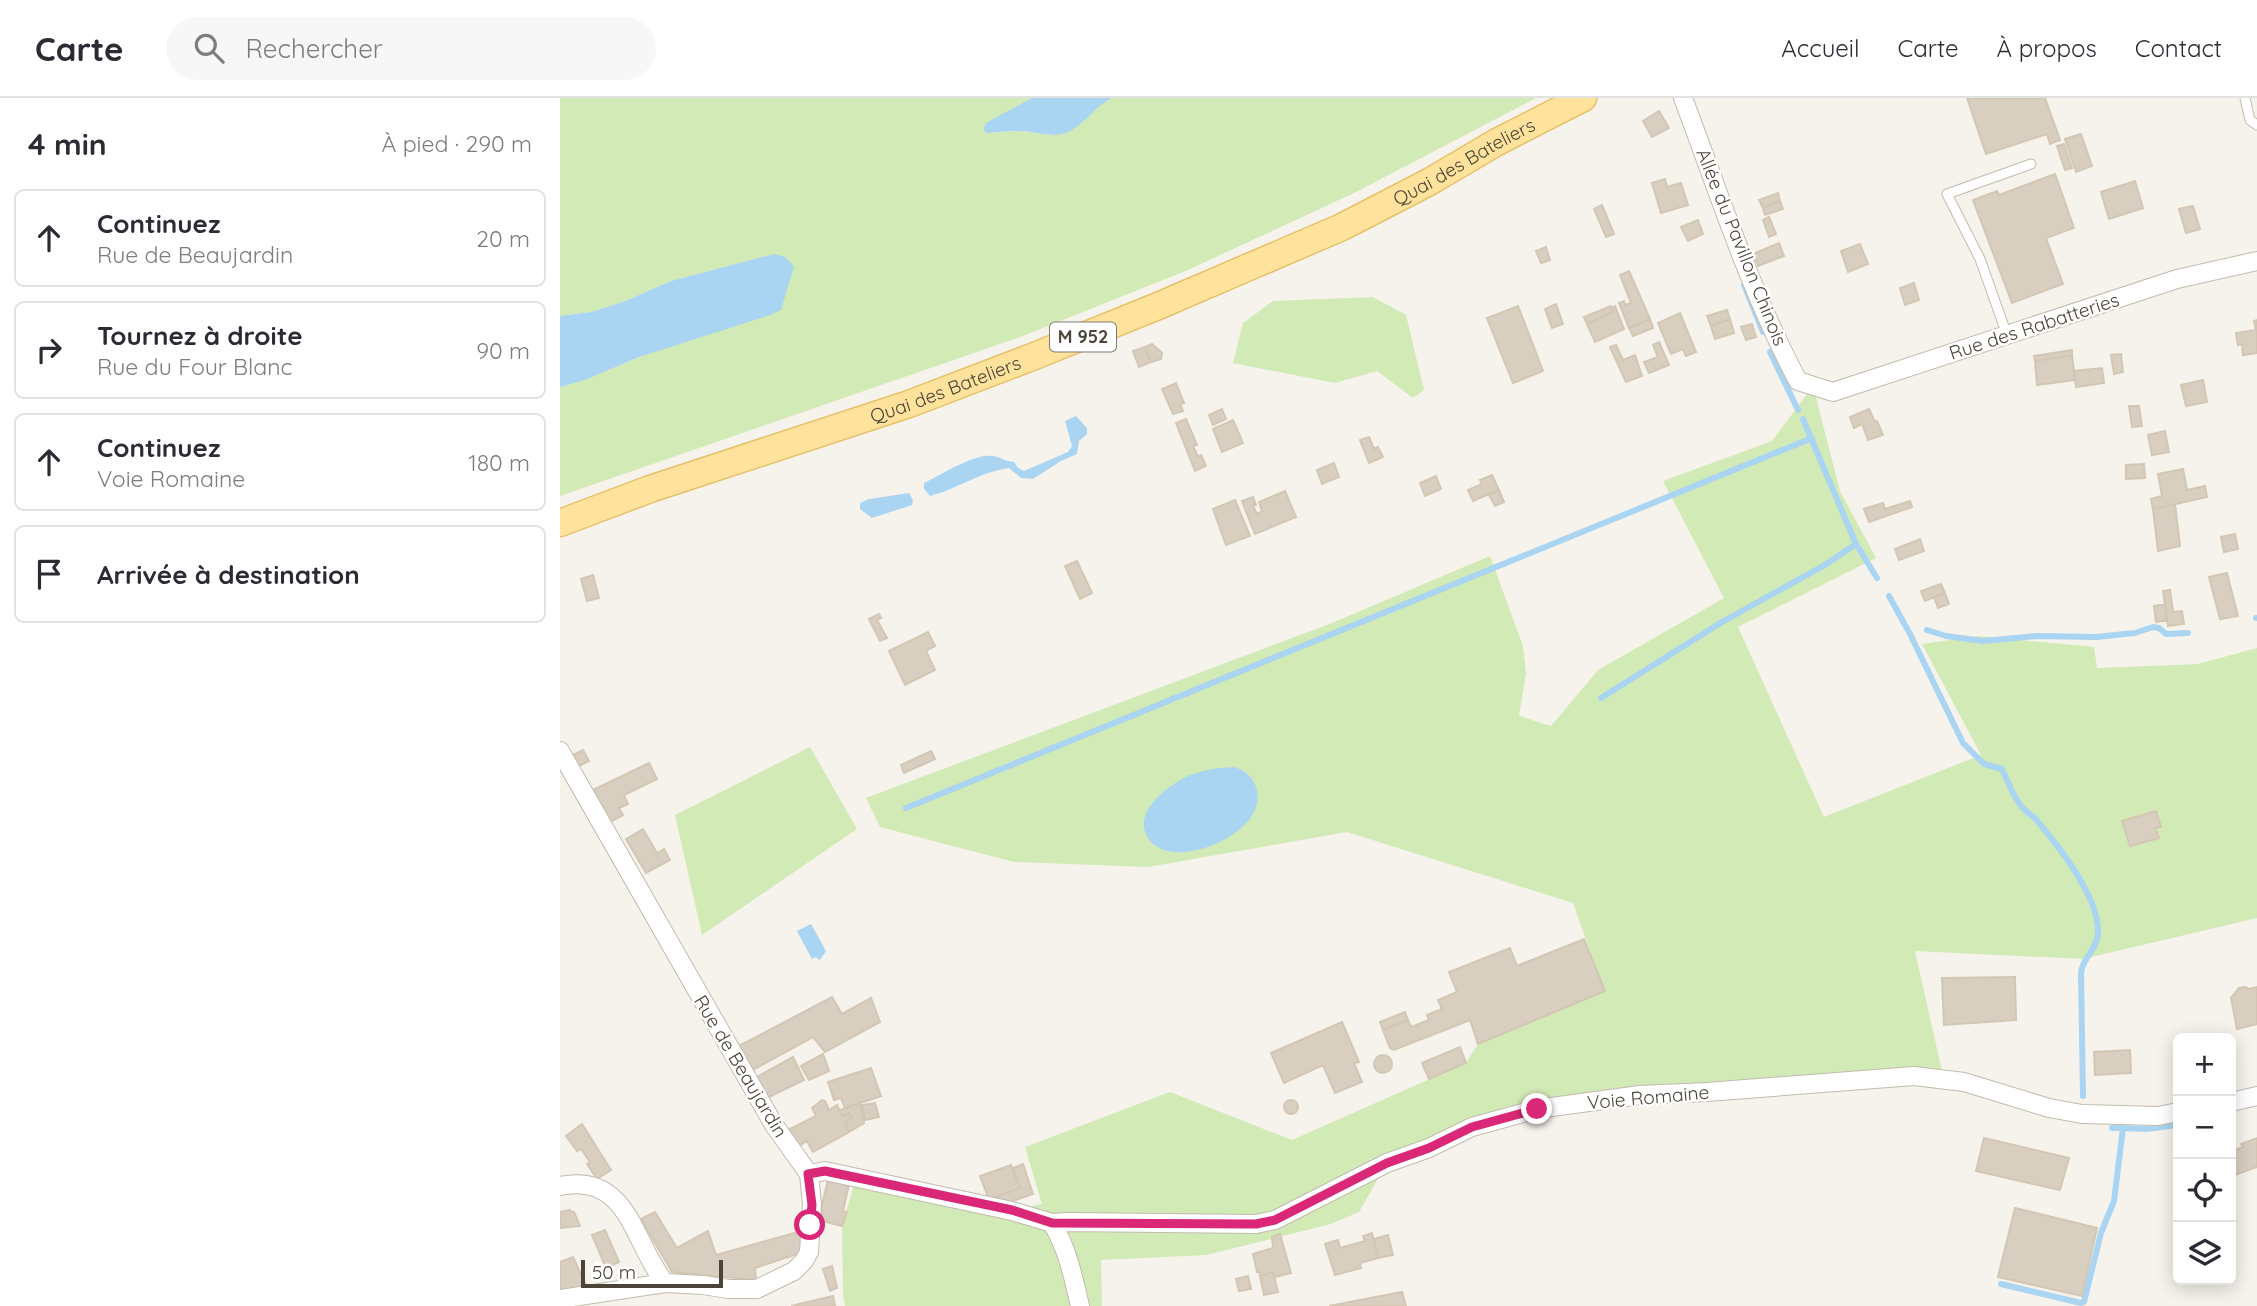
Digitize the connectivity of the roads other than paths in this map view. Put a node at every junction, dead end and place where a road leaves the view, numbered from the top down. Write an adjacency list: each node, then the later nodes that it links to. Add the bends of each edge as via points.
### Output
1 (1583, 98): 9 (main road, Quai des Bateliers / M 952, via 1342,227 1181,296 909,404)
2 (1684, 98): 8 (street, Allée du Pavillon Chinois, via 1774,335 1798,381)
3 (2245, 98): 4 (lane, via 2250,120)
4 (2257, 125)
5 (2031, 164): 7 (lane, via 1947,194 1980,259)
6 (2257, 261): 7 (street, Rue des Rabatteries, via 2177,279)
7 (2008, 335): 8 (street, Rue des Rabatteries, via 1833,392)
8 (1813, 386)
9 (560, 523)
10 (560, 751): 14 (street, Rue de Beaujardin, via 775,1125)
11 (2257, 1096): 12 (street)
12 (2236, 1100)
13 (2173, 1113): 16 (street, Voie Romaine, via 2082,1114 1964,1082 1914,1076 1640,1095 1537,1109 1472,1127 1387,1163 1275,1220 1256,1224)
14 (808, 1174): 16 (street, Voie Romaine, via 825,1171 1012,1210); 17 (street, Rue de Beaujardin, via 812,1205 809,1252 794,1270 757,1289)
15 (560, 1186): 17 (street, via 593,1186 614,1198 629,1216)
16 (1052, 1223): 19 (street, via 1071,1265)
17 (665, 1283): 18 (street, Rue de Beaujardin)
18 (560, 1299)
19 (1080, 1306)

